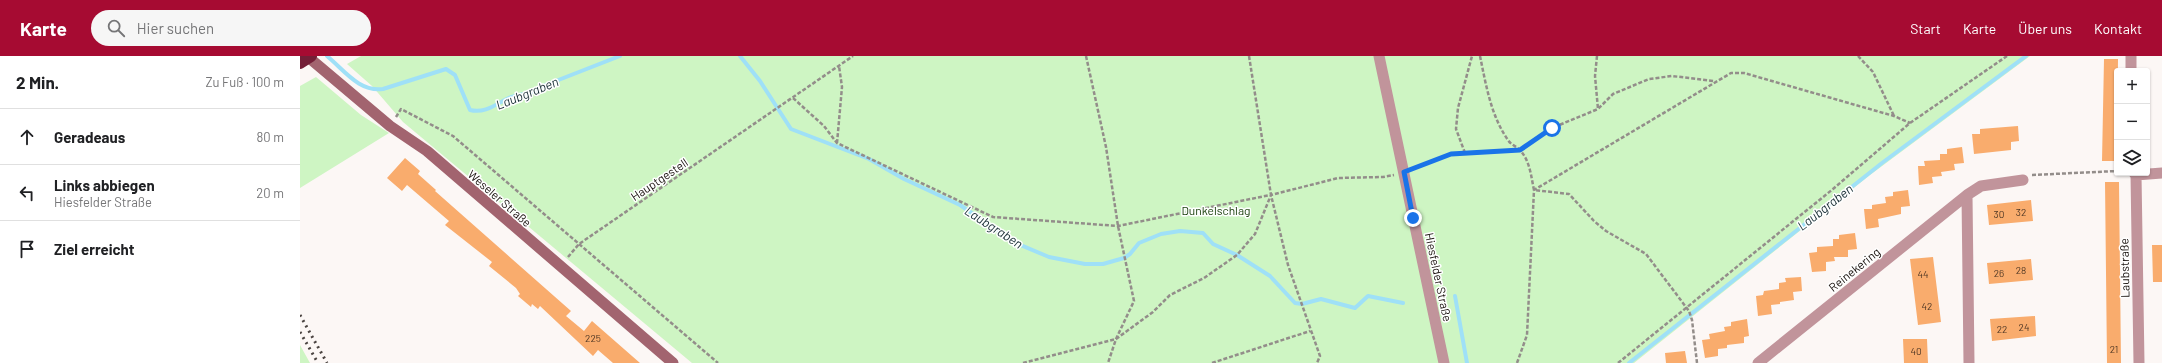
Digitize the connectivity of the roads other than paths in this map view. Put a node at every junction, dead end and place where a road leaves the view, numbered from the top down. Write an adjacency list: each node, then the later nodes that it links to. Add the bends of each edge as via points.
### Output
1 (308, 56): 12 (main road, Weseler Straße, via 390,126 426,151)
2 (311, 56): 5 (highway, bridge)
3 (1379, 56): 13 (street, Hiesfelder Straße)
4 (2131, 56): 6 (street)
5 (300, 63)
6 (2131, 68)
7 (2150, 173): 8 (street)
8 (2162, 173)
9 (2135, 176): 16 (street, Laubstraße)
10 (2023, 180): 11 (street, Reinekering, via 1981,186)
11 (1967, 195): 14 (street, Reinekering); 15 (street)
12 (674, 363)
13 (1444, 363)
14 (1758, 363)
15 (1969, 363)
16 (2139, 363)

